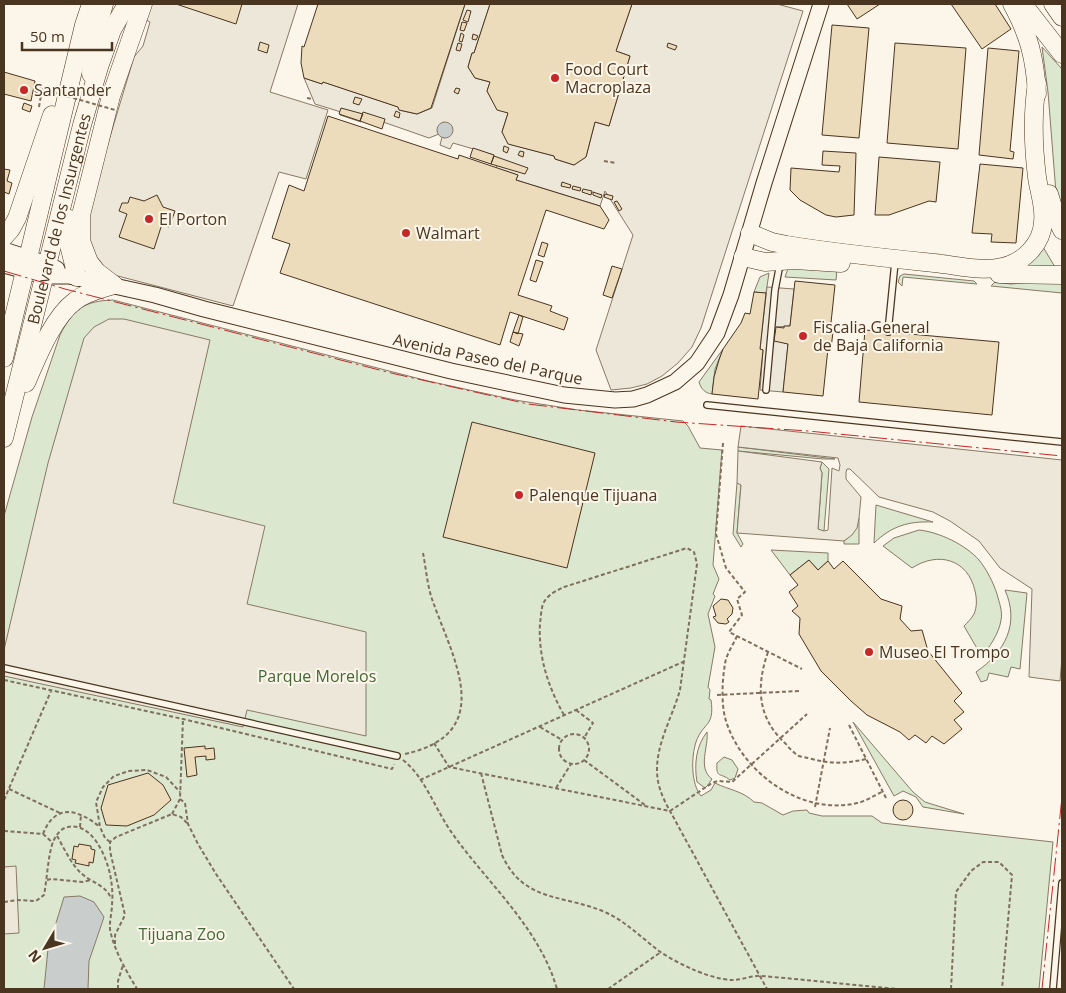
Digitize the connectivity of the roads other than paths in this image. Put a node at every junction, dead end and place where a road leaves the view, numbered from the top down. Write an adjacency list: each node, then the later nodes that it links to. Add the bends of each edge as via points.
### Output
1 (91, 4): 10 (main road, Boulevard de los Insurgentes)
2 (104, 4): 13 (main road, via 92,45)
3 (143, 4): 26 (main road, via 111,96 81,215 81,241 89,262)
4 (821, 4): 15 (main road, Avenida Paseo del Parque)
5 (1012, 4): 12 (main road, via 1028,35)
6 (1023, 4): 11 (main road)
7 (1053, 4): 9 (main road)
8 (126, 5): 13 (main road, Boulevard de los Insurgentes, via 112,30); 25 (main road, via 104,76 70,213)
9 (1062, 17)
10 (84, 25): 16 (main road, via 17,218); 22 (main road, Boulevard de los Insurgentes)
11 (1062, 54)
12 (1037, 83): 14 (main road, via 1043,165); 20 (main road, via 1032,139 1044,222 1040,238 1029,252 1018,262 987,269)
13 (93, 87): 23 (main road, Boulevard de los Insurgentes)
14 (1062, 230)
15 (750, 233): 18 (main road, Avenida Paseo del Parque); 20 (main road, via 772,242)
16 (4, 237)
17 (4, 250): 22 (main road)
18 (742, 257): 19 (main road, via 765,262); 26 (main road, Avenida Paseo del Parque, via 717,333 697,363 676,382 634,399 564,395 450,371)
19 (785, 260): 20 (main road); 29 (lane, via 779,269 775,290)
20 (895, 263): 24 (main road, via 986,274); 27 (lane)
21 (4, 264): 22 (main road)
22 (26, 264): 23 (main road, Avenida Paseo del Parque); 28 (main road, Boulevard de los Insurgentes)
23 (46, 270): 25 (main road, Avenida Paseo del Parque); 31 (main road, Boulevard de los Insurgentes)
24 (1062, 274)
25 (73, 277): 26 (main road, Avenida Paseo del Parque)
26 (114, 285): 31 (main road, via 76,300 54,324)
27 (888, 332)
28 (4, 358)
29 (766, 390)
30 (707, 405): 32 (lane)
31 (6, 432)
32 (1062, 442)
33 (4, 668): 34 (lane)
34 (397, 756)
35 (1062, 883): 36 (lane)
36 (1053, 989)

